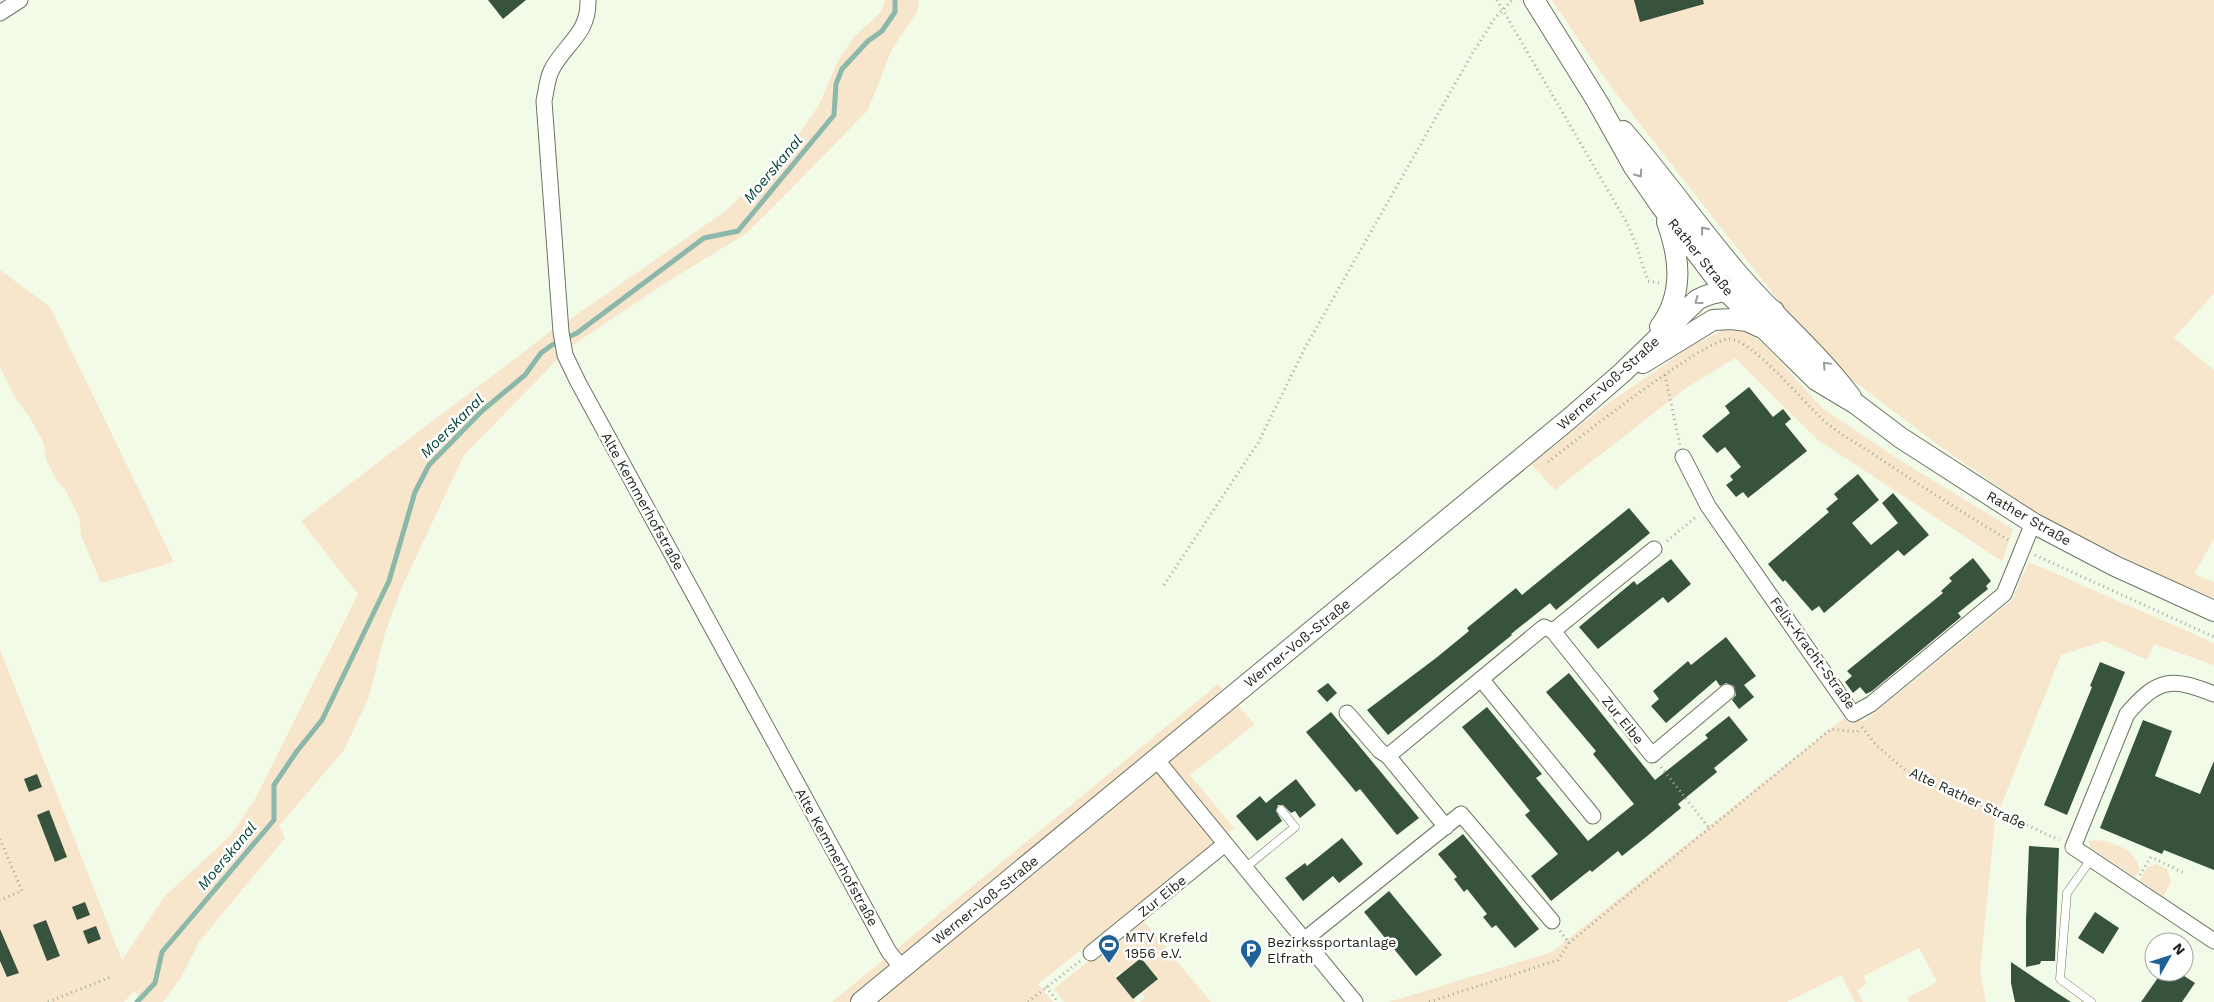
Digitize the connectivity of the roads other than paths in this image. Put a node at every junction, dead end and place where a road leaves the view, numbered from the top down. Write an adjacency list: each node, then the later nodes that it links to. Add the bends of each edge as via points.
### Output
1 (20, 0): 4 (street)
2 (588, 0): 33 (street, Alte Kemmerhofstraße, via 581,31 551,71 544,101 563,348 583,391 889,952)
3 (1534, 0): 5 (main road, Rather Straße)
4 (0, 13)
5 (1597, 101): 6 (main road, Rather Straße, one-way to 6, via 1634,167); 7 (main road, Rather Straße, one-way to 5, via 1653,164)
6 (1661, 206): 8 (main road, Rather Straße); 11 (main road, Rather Straße, via 1673,239 1678,287 1662,325)
7 (1733, 269): 8 (main road, Rather Straße, via 1736,283); 10 (main road, Rather Straße)
8 (1731, 293): 9 (main road, via 1728,310); 10 (main road, via 1756,300); 11 (main road, Werner-Voß-Straße, one-way to 11, via 1708,294 1697,300)
9 (1713, 320): 10 (main road); 11 (main road, via 1654,357)
10 (1770, 320): 13 (main road, Rather Straße, via 1831,370 1856,404 1901,438)
11 (1623, 372): 22 (main road, Werner-Voß-Straße)
12 (1683, 457): 13 (street, Felix-Kracht-Straße, via 1708,506 1852,714 1871,704 2004,594)
13 (2033, 522): 15 (main road, Rather Straße, via 2115,566)
14 (1654, 548): 16 (street)
15 (2214, 611)
16 (1553, 631): 17 (street, via 1544,627); 18 (street, Zur Eibe, via 1652,755)
17 (1481, 679): 21 (street); 24 (street)
18 (1727, 692)
19 (2214, 694): 27 (street, via 2188,684 2165,682 2142,697 2127,714 2073,847)
20 (1347, 713): 21 (street)
21 (1388, 756): 25 (street)
22 (1156, 759): 26 (street); 33 (main road, Werner-Voß-Straße)
23 (1281, 810): 28 (lane, via 1295,827)
24 (1593, 816)
25 (1446, 826): 29 (street, via 1461,814); 30 (street)
26 (1225, 844): 28 (street); 32 (street, Zur Eibe)
27 (2092, 858): 31 (street); 36 (lane, via 2068,893 2060,980)
28 (1245, 868): 30 (street)
29 (1552, 921)
30 (1304, 940): 35 (street)
31 (2214, 941)
32 (1091, 953)
33 (902, 968): 34 (main road, Werner-Voß-Straße)
34 (861, 1002)
35 (1355, 1002)
36 (2091, 1002)

